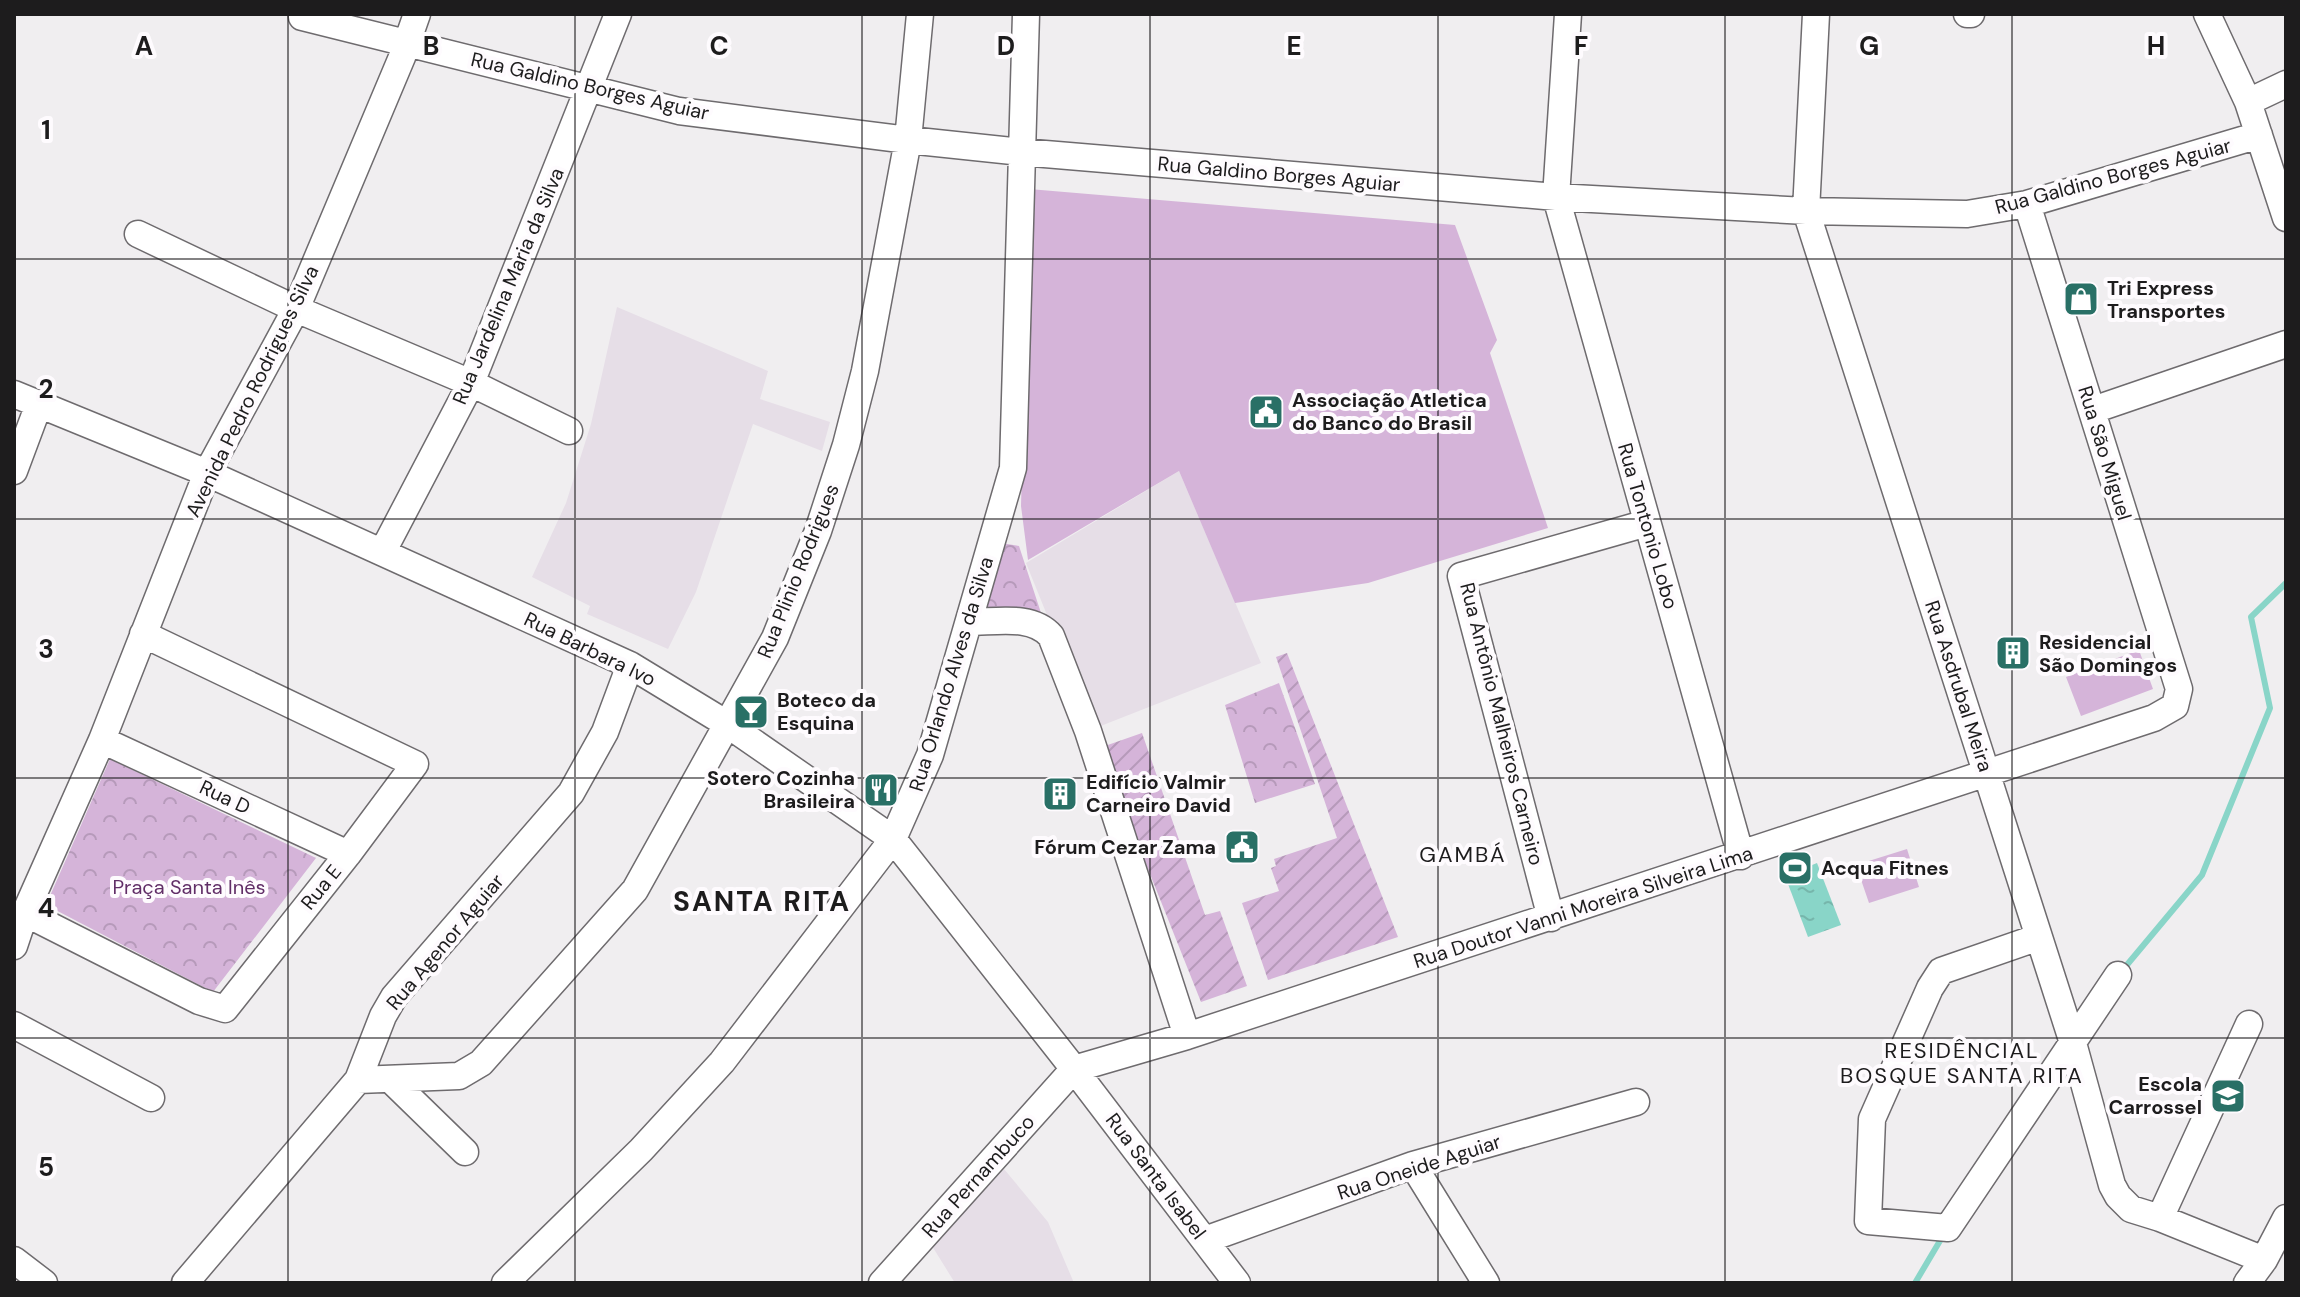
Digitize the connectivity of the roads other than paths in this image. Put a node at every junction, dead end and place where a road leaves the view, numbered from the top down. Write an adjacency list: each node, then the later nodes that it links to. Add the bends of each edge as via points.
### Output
1 (417, 14): 9 (street, Avenida Pedro Rodrigues Silva)
2 (618, 14): 11 (street, Rua Jardelina Maria da Silva)
3 (920, 14): 14 (street, Rua Plinio Rodrigues)
4 (1026, 14): 15 (street, Rua Orlando Alves da Silva)
5 (1568, 14): 16 (street, Rua Tontonio Lobo)
6 (1816, 14): 18 (street, Rua Asdrubal Meira)
7 (2207, 14): 12 (street)
8 (302, 17): 9 (street, Rua Galdino Borges Aguiar)
9 (407, 43): 11 (street, Rua Galdino Borges Aguiar); 21 (street, Avenida Pedro Rodrigues Silva)
10 (2286, 84): 12 (street)
11 (589, 89): 14 (street, Rua Galdino Borges Aguiar, via 679,111); 23 (street, Rua Jardelina Maria da Silva)
12 (2248, 102): 13 (street)
13 (2259, 135): 17 (street, Rua Galdino Borges Aguiar); 19 (street)
14 (908, 140): 15 (street, Rua Galdino Borges Aguiar); 36 (street, Rua Plinio Rodrigues, via 846,445 775,638)
15 (1021, 152): 16 (street, Rua Galdino Borges Aguiar); 32 (street, Rua Orlando Alves da Silva, via 1015,450)
16 (1556, 197): 18 (street, Rua Galdino Borges Aguiar); 30 (street, Rua Tontonio Lobo)
17 (2027, 204): 18 (street, Rua Galdino Borges Aguiar, via 1967,214); 26 (street, Rua São Miguel)
18 (1806, 211): 38 (street, Rua Asdrubal Meira)
19 (2286, 218)
20 (138, 234): 21 (street)
21 (296, 309): 23 (street); 29 (street, Avenida Pedro Rodrigues Silva)
22 (2286, 344): 26 (street)
23 (471, 383): 27 (street); 31 (street, Rua Jardelina Maria da Silva)
24 (14, 394): 25 (street, Rua Barbara Ivo)
25 (39, 404): 28 (street); 29 (street, Rua Barbara Ivo)
26 (2093, 410): 35 (street, Rua São Miguel, via 2179,689)
27 (569, 431)
28 (14, 471)
29 (207, 473): 31 (street, Rua Barbara Ivo); 33 (street, Avenida Pedro Rodrigues Silva)
30 (1647, 523): 41 (street, Rua Tontonio Lobo); 43 (street, Rua Antônio Malheiros Carneiro, via 1461,576)
31 (383, 551): 34 (street, Rua Barbara Ivo)
32 (969, 622): 39 (street, Rua Orlando Alves da Silva, via 930,755); 49 (street, via 1037,624 1051,636 1088,731)
33 (143, 634): 37 (street, Avenida Pedro Rodrigues Silva); 40 (street, Rua E, via 415,764)
34 (630, 665): 36 (street, Rua Barbara Ivo); 53 (street, Rua Agenor Aguiar, via 605,732 571,793 394,997)
35 (2178, 702): 38 (street, Rua Doutor Vanni Moreira Silveira Lima, via 2154,718)
36 (727, 724): 39 (street, Rua Barbara Ivo); 52 (street, Rua Plinio Rodrigues, via 635,890 481,1063 459,1076)
37 (102, 740): 40 (street, Rua D); 42 (street, Avenida Pedro Rodrigues Silva)
38 (1987, 774): 41 (street, Rua Doutor Vanni Moreira Silveira Lima); 44 (street, Rua Asdrubal Meira)
39 (893, 839): 51 (street, Rua Barbara Ivo); 65 (street, Rua Orlando Alves da Silva, via 722,1062)
40 (348, 854): 42 (street, Rua E, via 225,1009 199,1001)
41 (1741, 856): 43 (street, Rua Doutor Vanni Moreira Silveira Lima)
42 (25, 913): 45 (street, Avenida Pedro Rodrigues Silva)
43 (1551, 918): 49 (street, Rua Doutor Vanni Moreira Silveira Lima)
44 (2039, 937): 50 (street, Rua Asdrubal Meira); 50 (street, via 1937,976 1872,1119 1868,1221 1948,1228)
45 (14, 946)
46 (2118, 975): 50 (street)
47 (2249, 1024): 58 (street)
48 (14, 1025): 54 (street)
49 (1187, 1036): 51 (street, Rua Doutor Vanni Moreira Silveira Lima)
50 (2073, 1043): 58 (street, Rua Asdrubal Meira, via 2112,1185 2131,1209)
51 (1074, 1069): 60 (street, Rua Santa Isabel); 66 (street, Rua Pernambuco)
52 (390, 1079): 53 (street, Rua Plinio Rodrigues); 56 (street)
53 (358, 1080): 64 (street, Rua Agenor Aguiar)
54 (151, 1098)
55 (1636, 1102): 57 (street, Rua Oneide Aguiar)
56 (465, 1152)
57 (1413, 1165): 60 (street, Rua Oneide Aguiar); 68 (street)
58 (2160, 1218): 62 (street, Rua Asdrubal Meira)
59 (2286, 1218): 62 (street)
60 (1205, 1240): 67 (street, Rua Santa Isabel)
61 (14, 1260): 63 (street)
62 (2264, 1260): 69 (street)
63 (44, 1283)
64 (185, 1283)
65 (505, 1283)
66 (882, 1283)
67 (1237, 1283)
68 (1486, 1283)
69 (2247, 1283)

